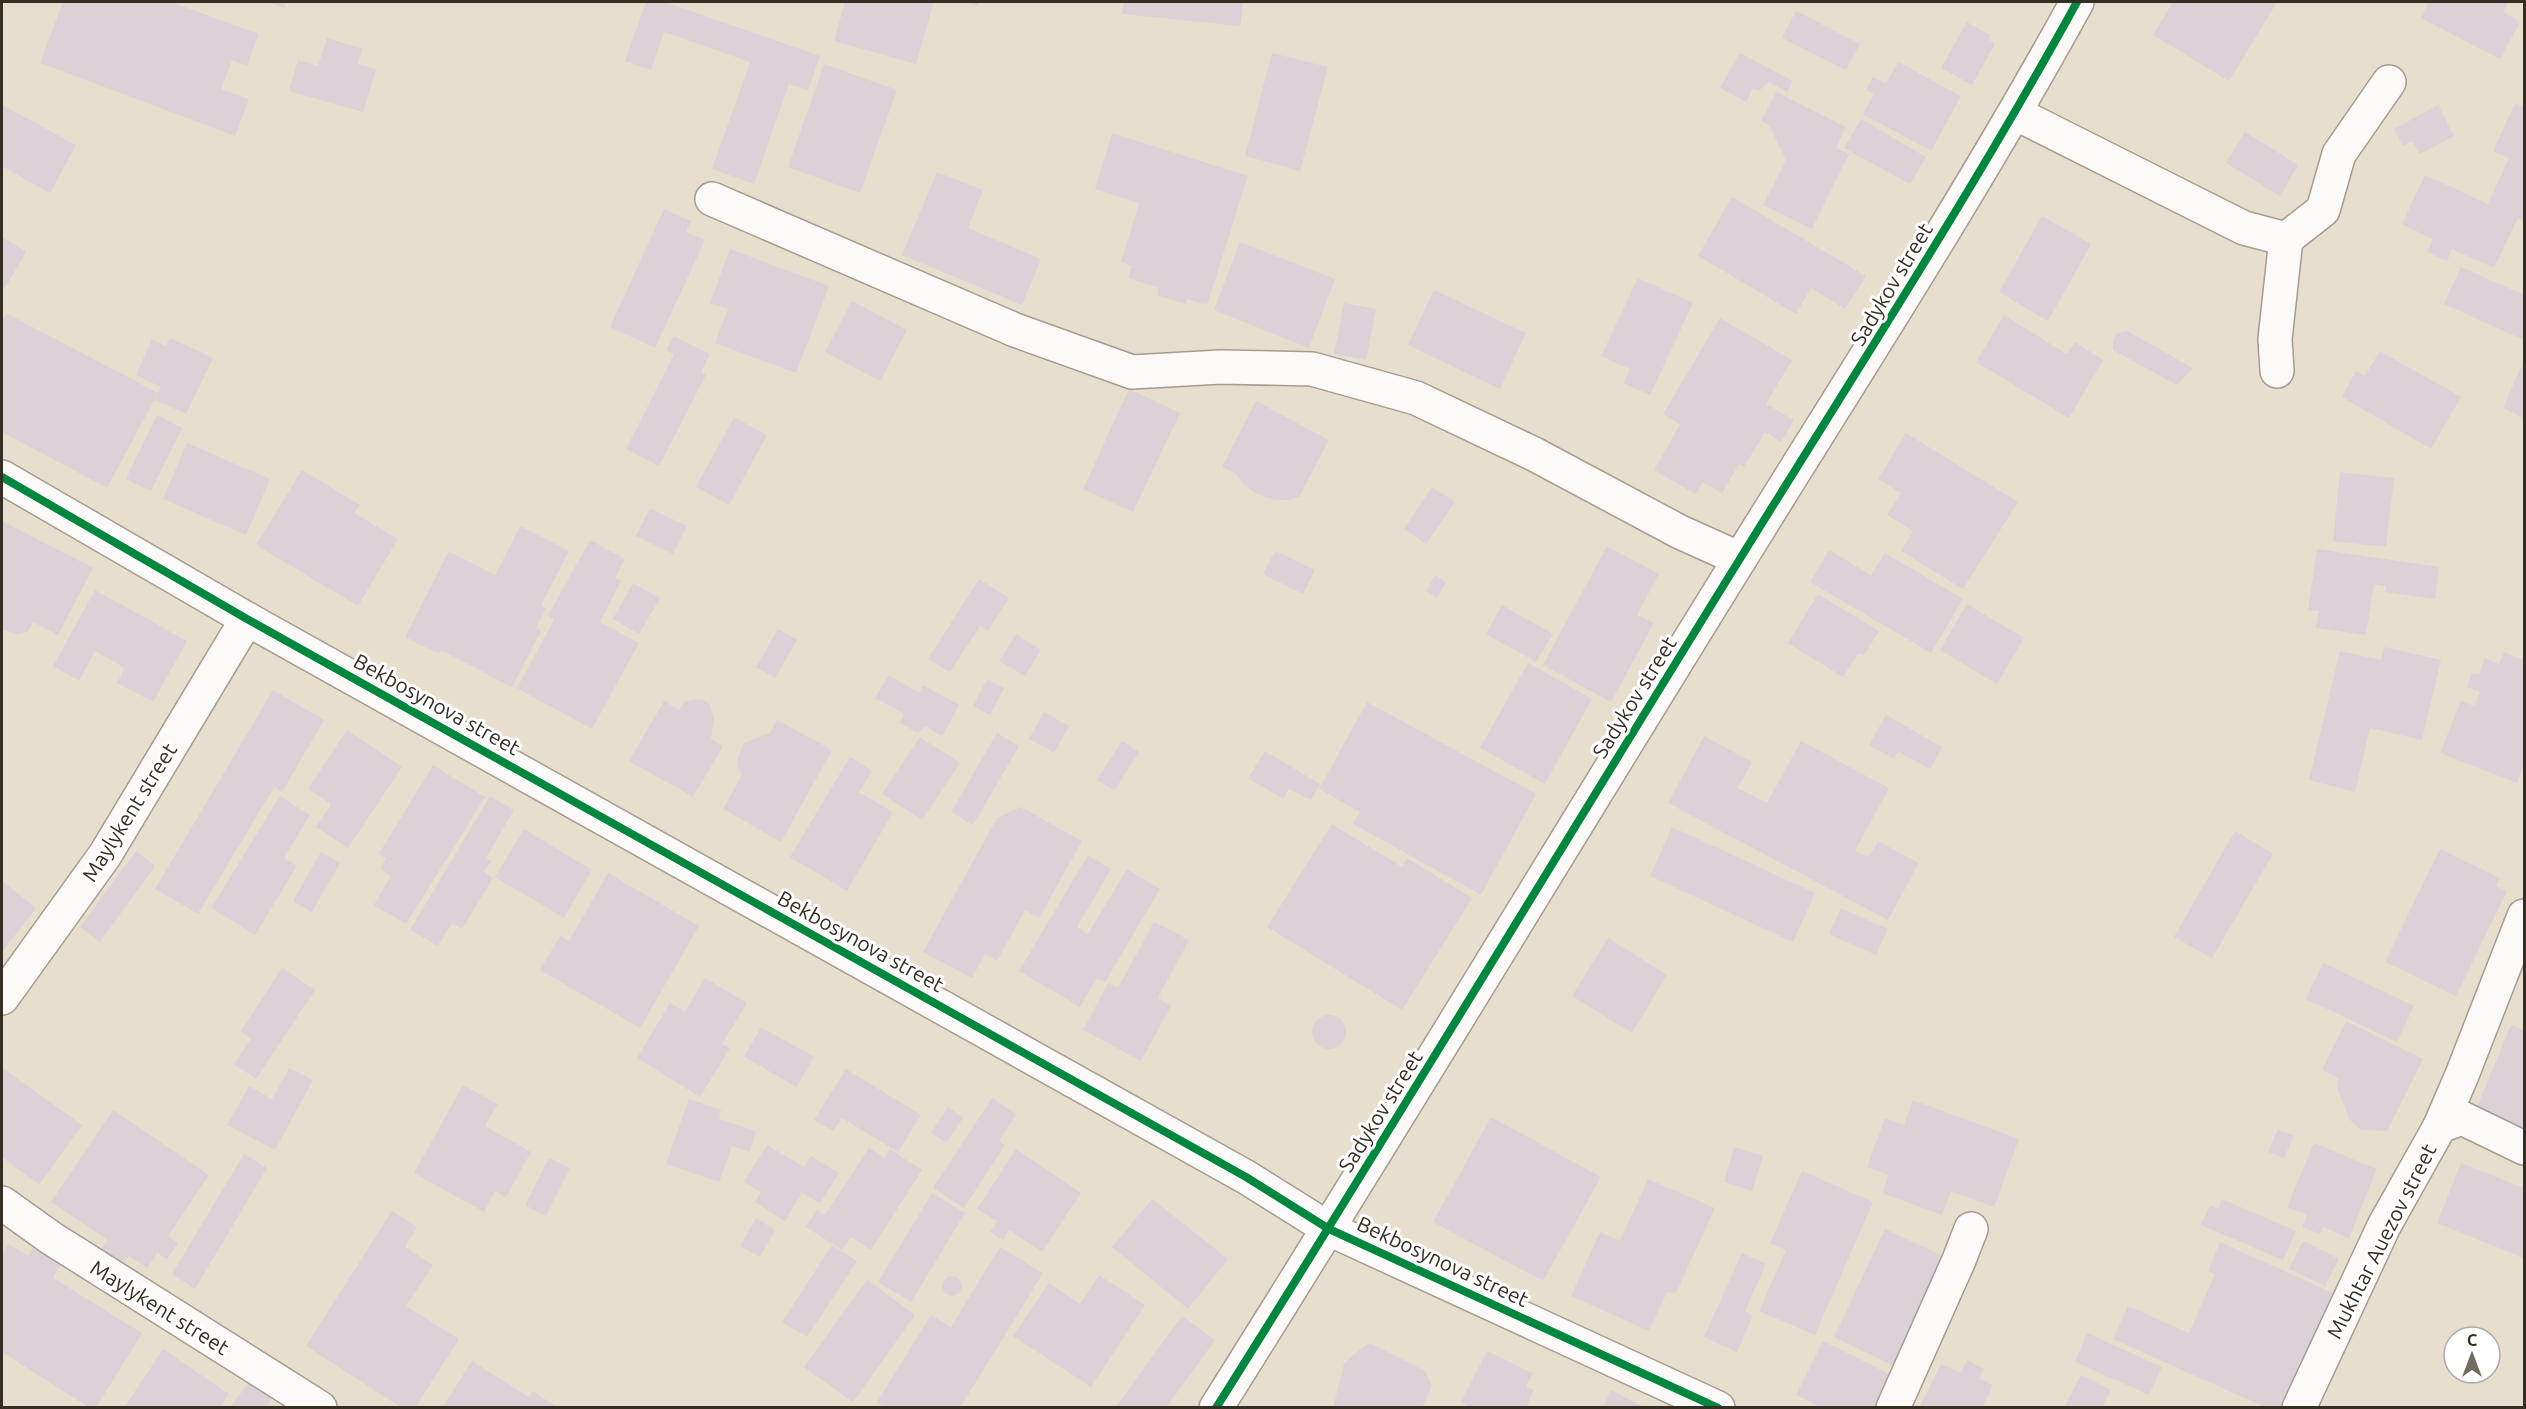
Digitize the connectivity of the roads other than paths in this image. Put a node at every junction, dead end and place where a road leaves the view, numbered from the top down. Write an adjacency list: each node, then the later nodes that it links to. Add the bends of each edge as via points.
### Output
1 (2077, 2): 3 (street, Sadykov street)
2 (2389, 82): 5 (street, via 2339,154 2323,210)
3 (2015, 113): 5 (street, via 2244,228); 8 (street, Sadykov street, via 1880,338)
4 (712, 198): 8 (street, via 1015,330 1132,372 1221,367 1312,369 1416,398)
5 (2286, 239): 6 (street, via 2275,339)
6 (2277, 371)
7 (2, 477): 9 (street, Bekbosynova street)
8 (1740, 559): 15 (street, Sadykov street)
9 (247, 619): 11 (street, Maylykent street, via 105,855); 15 (street, Bekbosynova street, via 1246,1177)
10 (2524, 916): 12 (street)
11 (2, 998)
12 (2439, 1126): 13 (street, Mukhtar Auezov street, via 2462,1118); 21 (street, Mukhtar Auezov street, via 2384,1226)
13 (2524, 1148)
14 (2, 1203): 17 (street, Maylykent street, via 51,1239)
15 (1329, 1229): 18 (street, Sadykov street); 19 (street, Bekbosynova street)
16 (1971, 1229): 20 (street)
17 (320, 1407)
18 (1216, 1407)
19 (1718, 1407)
20 (1893, 1407)
21 (2299, 1407)

